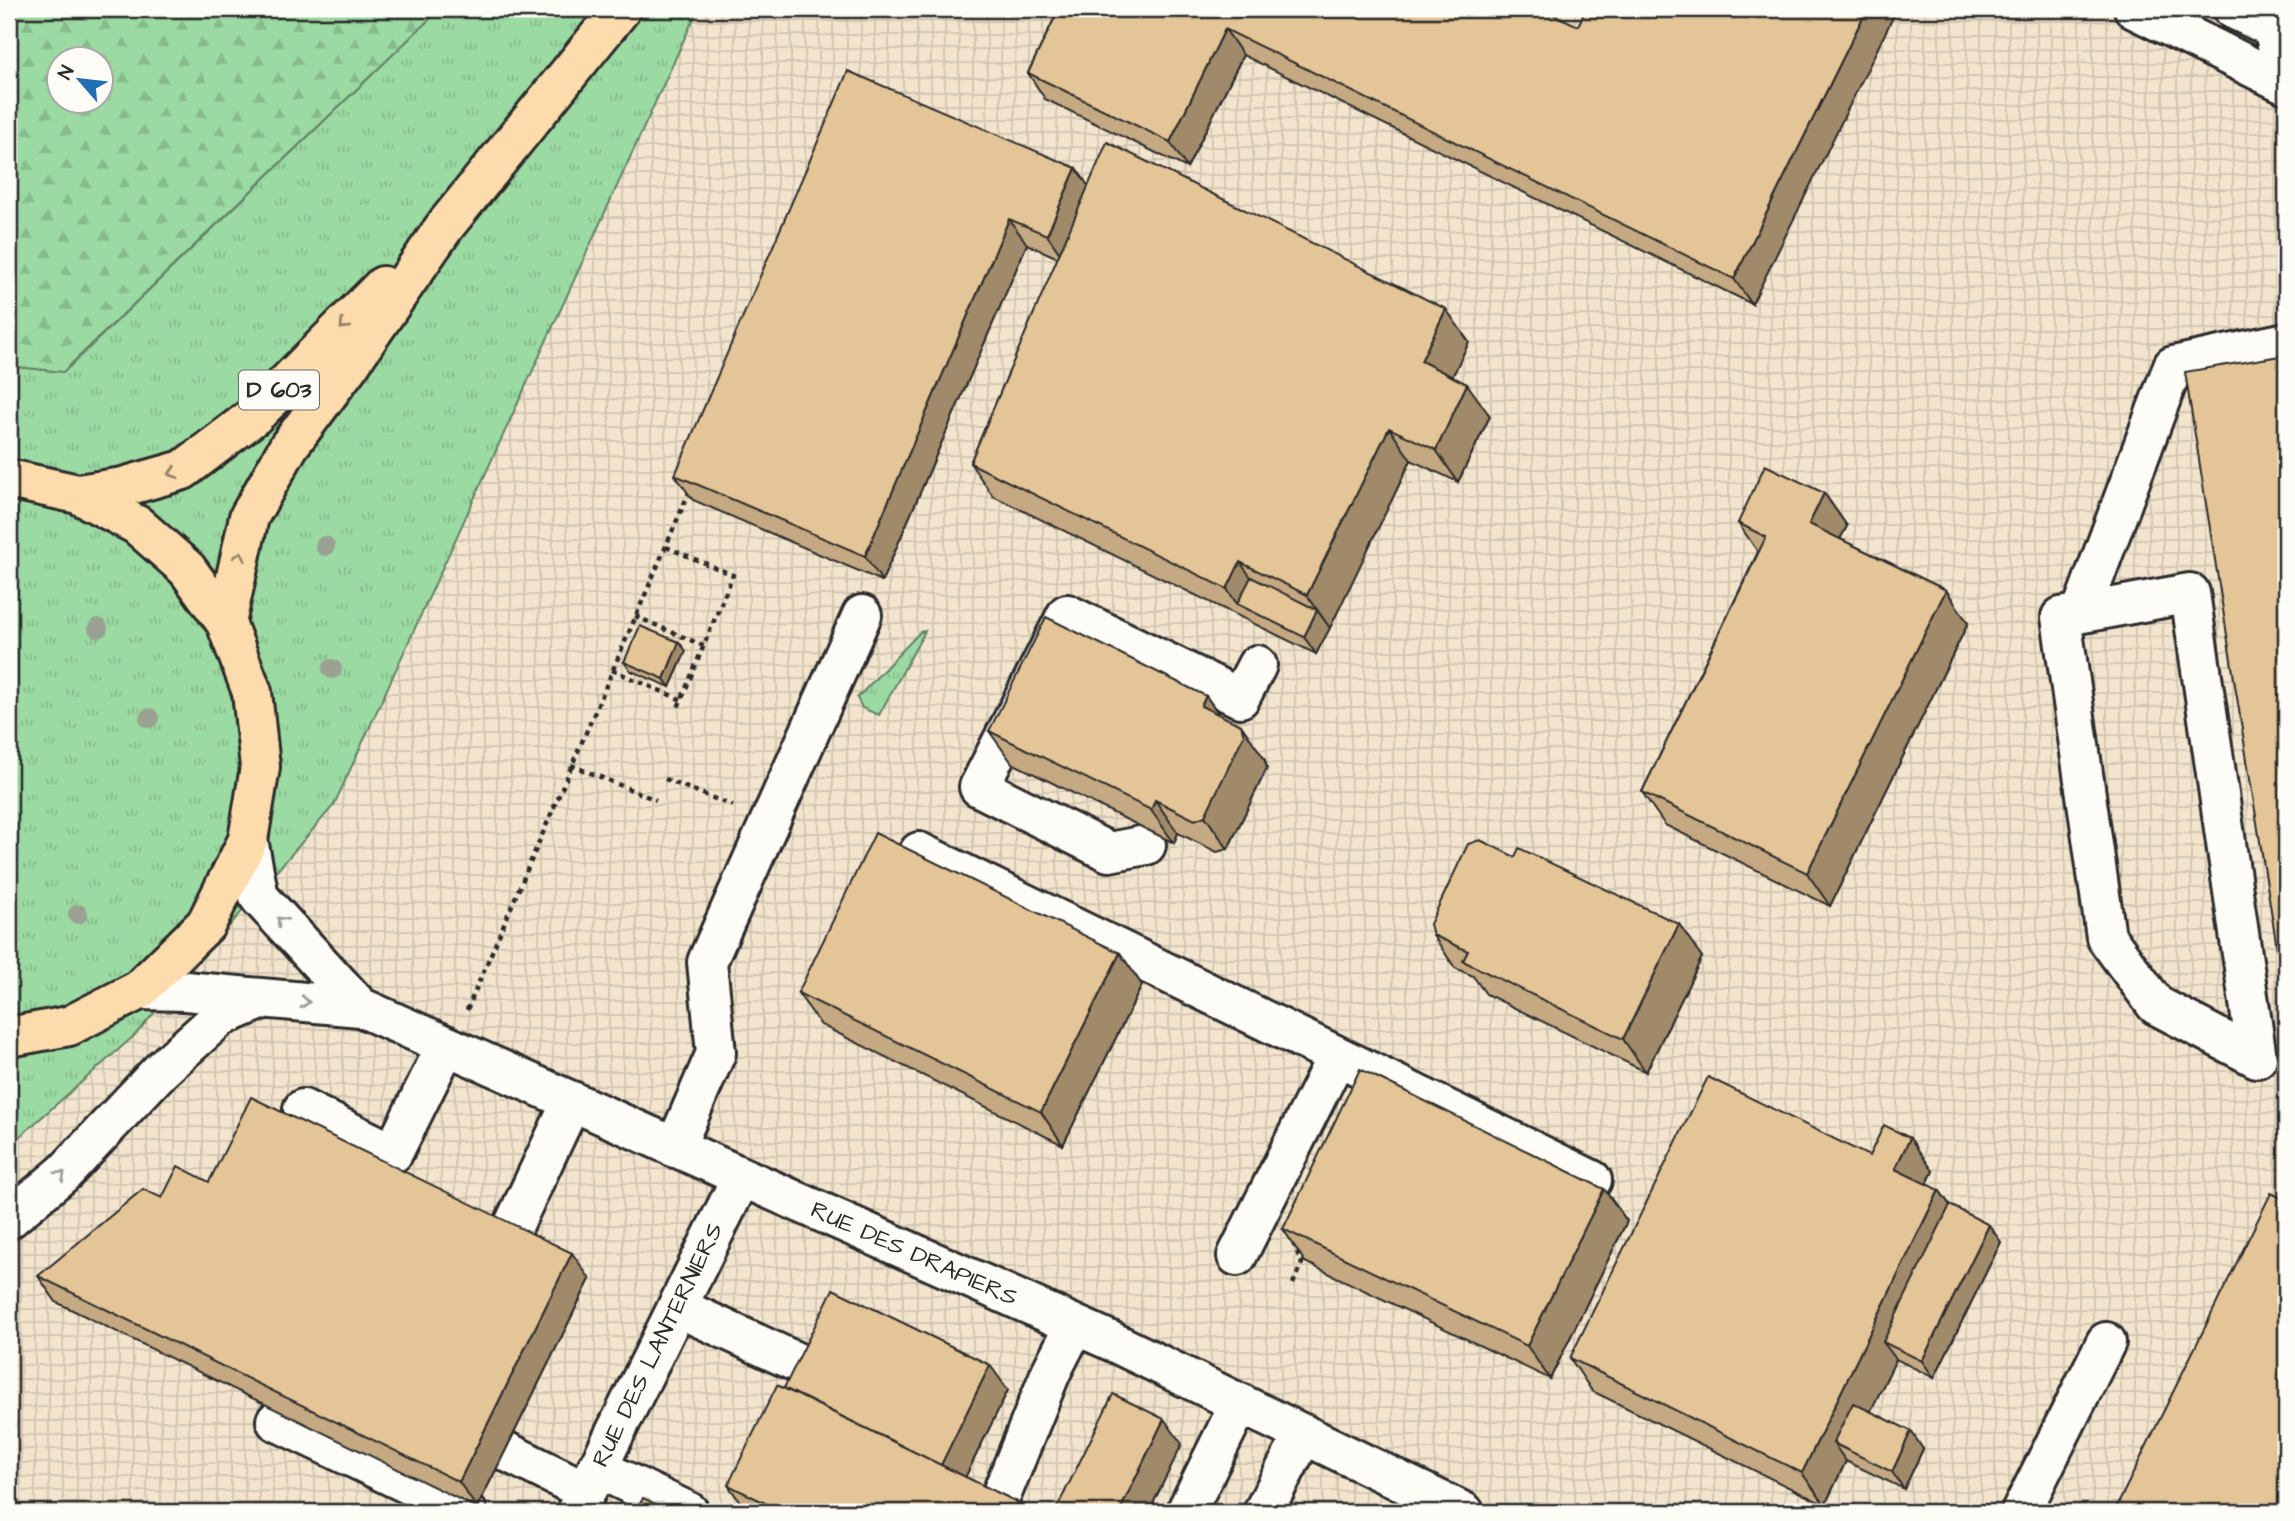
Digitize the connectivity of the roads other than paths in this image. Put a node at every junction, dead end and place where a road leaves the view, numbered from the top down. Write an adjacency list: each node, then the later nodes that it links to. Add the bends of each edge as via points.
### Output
1 (621, 9): 5 (main road, D 603)
2 (2134, 9): 4 (street)
3 (2234, 9): 4 (street, via 2273,28)
4 (2286, 83)
5 (445, 226): 8 (main road, D 603, one-way to 8, via 254,416 183,470); 11 (main road, D 603, one-way to 5, via 249,517 289,446)
6 (2286, 342): 9 (street, via 2173,366)
7 (9, 479): 8 (main road)
8 (78, 495): 11 (main road, via 137,525 187,569)
9 (2081, 613): 9 (street, via 2061,617 2106,937 2156,1005 2257,1058 2190,593)
10 (862, 615): 24 (street, via 707,962 716,1053)
11 (226, 623): 13 (main road, via 252,692 260,767)
12 (1257, 665): 14 (street, via 1240,698 1067,614 979,787 1109,852)
13 (247, 840): 16 (main road, via 206,924); 18 (street, RUE DES DRAPIERS, one-way to 13, via 258,897)
14 (1146, 845)
15 (919, 852): 21 (street)
16 (139, 990): 17 (street, RUE DES DRAPIERS); 19 (main road, via 69,1026)
17 (264, 998): 18 (street, RUE DES DRAPIERS, one-way to 18); 27 (street, one-way to 17, via 65,1172 161,1070 220,1017)
18 (360, 1007): 20 (street, RUE DES DRAPIERS)
19 (9, 1037)
20 (446, 1046): 22 (street, RUE DES DRAPIERS); 23 (street, via 387,1165)
21 (1337, 1056): 26 (street); 29 (street)
22 (572, 1101): 24 (street, RUE DES DRAPIERS); 28 (street)
23 (303, 1110)
24 (675, 1148): 25 (street, RUE DES DRAPIERS)
25 (741, 1178): 30 (street, RUE DES LANTERNIERS); 31 (street, RUE DES DRAPIERS)
26 (1592, 1181)
27 (9, 1219)
28 (508, 1239)
29 (1237, 1256)
30 (677, 1307): 33 (street); 38 (street, RUE DES LANTERNIERS)
31 (1075, 1325): 34 (street, RUE DES DRAPIERS); 39 (street, via 1051,1372)
32 (2106, 1342): 45 (street)
33 (807, 1367)
34 (1240, 1403): 36 (street, RUE DES DRAPIERS); 42 (street)
35 (276, 1421): 41 (street)
36 (1304, 1434): 43 (street); 44 (street, RUE DES DRAPIERS)
37 (505, 1451): 38 (street)
38 (587, 1490): 40 (street)
39 (999, 1503)
40 (664, 1507)
41 (467, 1512)
42 (1186, 1512)
43 (1263, 1512)
44 (1464, 1512)
45 (2021, 1512)

